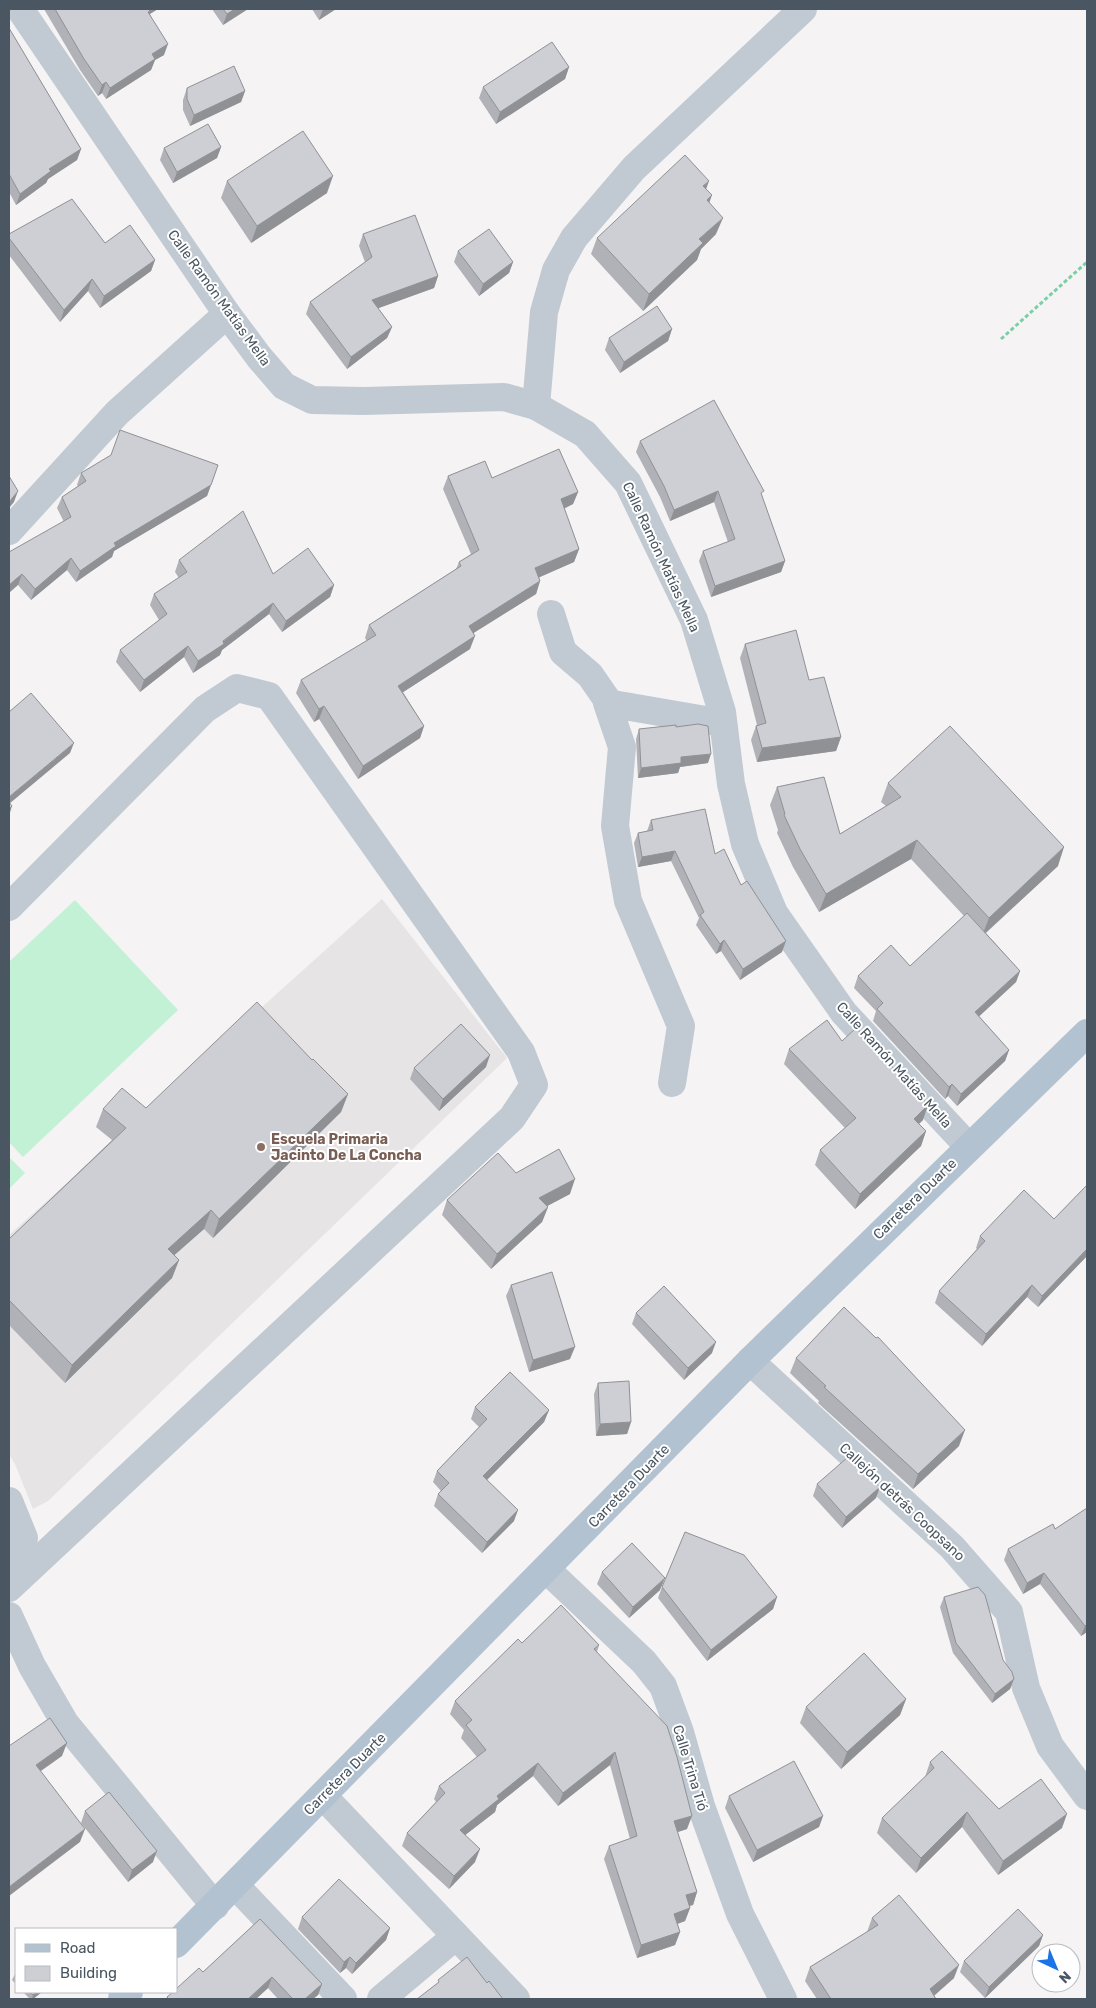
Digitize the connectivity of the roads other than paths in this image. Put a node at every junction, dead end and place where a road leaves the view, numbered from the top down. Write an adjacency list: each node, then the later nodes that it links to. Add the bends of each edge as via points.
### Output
1 (20, 9): 3 (street, Calle Ramón Matías Mella)
2 (804, 9): 4 (street, via 634,168 574,238 556,270 544,312)
3 (227, 314): 4 (street, Calle Ramón Matías Mella, via 284,386 312,400 504,397); 5 (street, via 118,412)
4 (536, 406): 8 (street, Calle Ramón Matías Mella, via 585,434 628,483 694,620)
5 (9, 531)
6 (551, 614): 7 (street, via 563,652 590,675)
7 (610, 704): 8 (street); 11 (street, via 607,703 622,747 615,826 628,901 680,1026)
8 (723, 723): 12 (street, Calle Ramón Matías Mella, via 731,784 745,844 774,913 844,1013)
9 (9, 907): 17 (street, via 205,709 237,688 269,696 521,1052 534,1085 512,1118)
10 (1087, 1033): 12 (main road, Carretera Duarte)
11 (672, 1083)
12 (969, 1147): 13 (main road, Carretera Duarte)
13 (750, 1361): 15 (main road, Carretera Duarte); 20 (street, Callejón detrás Coopsano, via 952,1547 1008,1612 1026,1688 1050,1746)
14 (9, 1501): 16 (street, via 24,1538)
15 (547, 1570): 19 (main road, Carretera Duarte); 28 (street, Calle Trina Tió, via 644,1662 663,1686 740,1914)
16 (9, 1575)
17 (9, 1588)
18 (9, 1616): 22 (street, via 32,1666 65,1723)
19 (323, 1796): 21 (main road, Carretera Duarte); 23 (street)
20 (1087, 1796)
21 (235, 1885): 22 (main road, Carretera Duarte); 25 (street)
22 (215, 1906): 24 (main road, Carretera Duarte)
23 (456, 1936): 26 (street); 27 (street)
24 (178, 1942)
25 (343, 1999)
26 (381, 1999)
27 (516, 1999)
28 (783, 1999)

